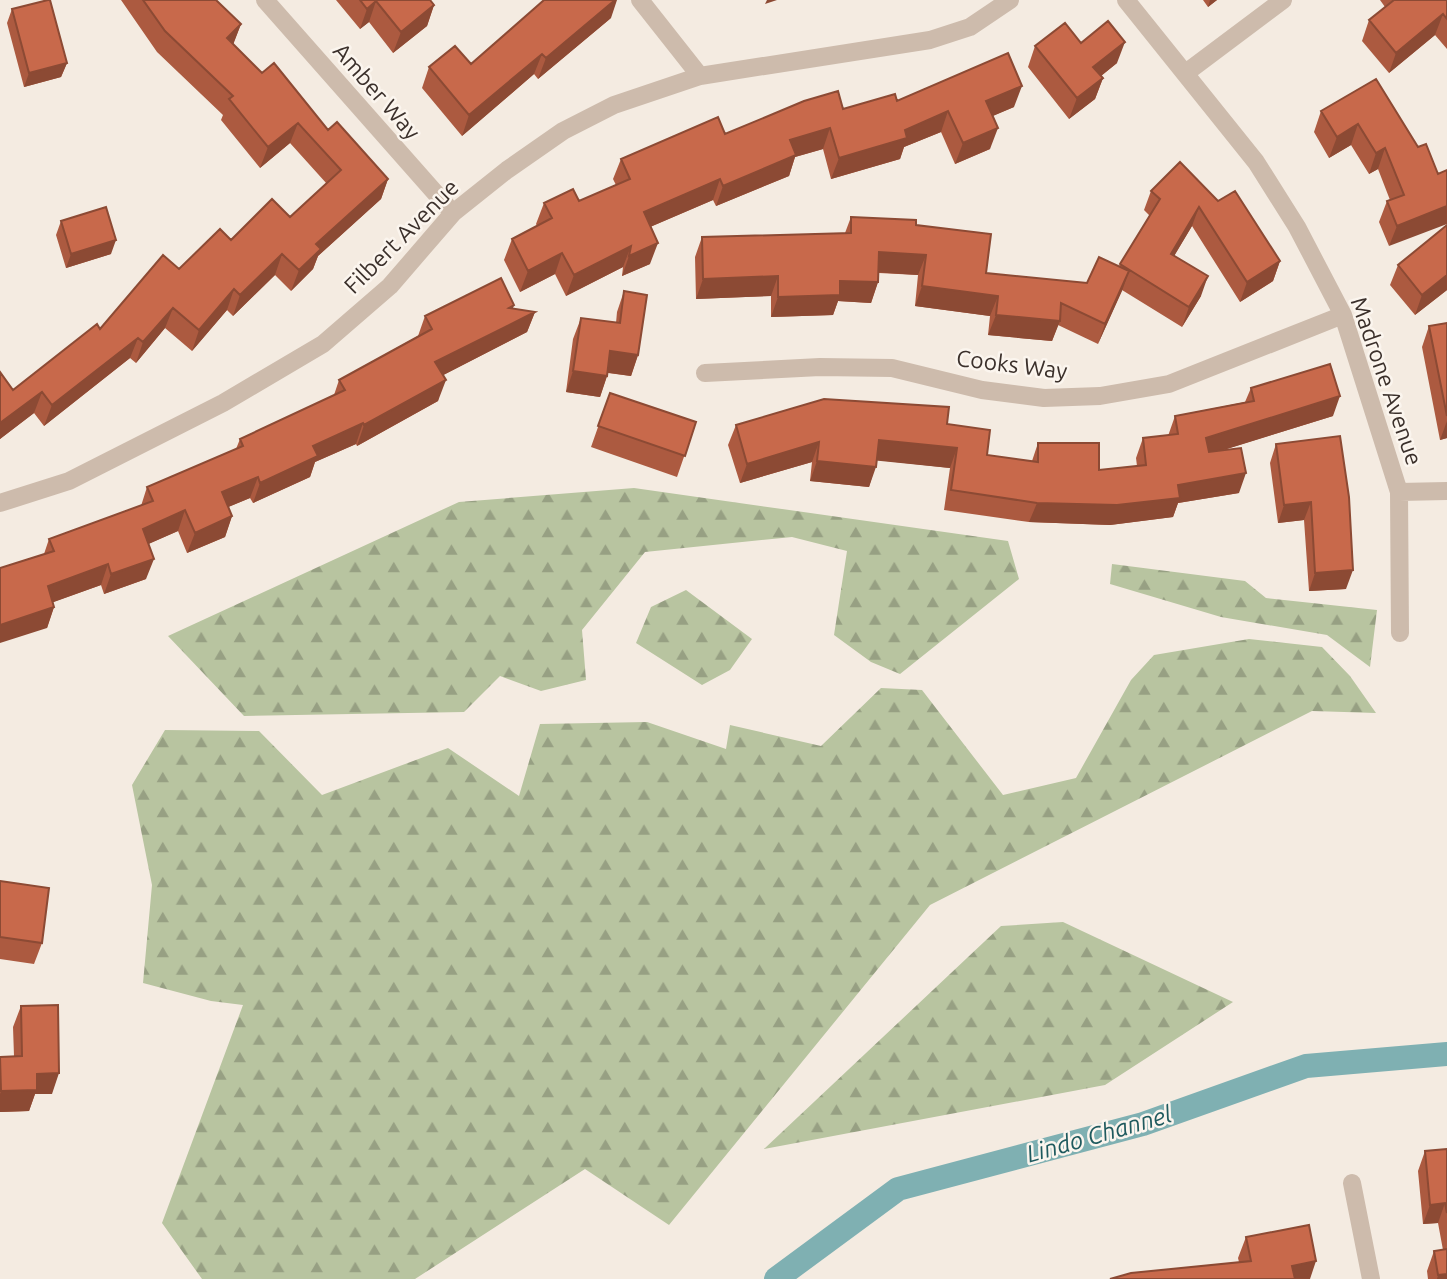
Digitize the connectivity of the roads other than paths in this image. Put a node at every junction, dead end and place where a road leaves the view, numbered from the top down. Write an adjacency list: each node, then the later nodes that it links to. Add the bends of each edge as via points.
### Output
1 (265, 0): 8 (street, Amber Way)
2 (640, 0): 7 (street)
3 (1010, 0): 7 (street, Filbert Avenue, via 970,27 930,40)
4 (1126, 0): 6 (street, Madrone Avenue)
5 (1283, 0): 6 (street)
6 (1186, 72): 9 (street, Madrone Avenue, via 1256,162 1297,227)
7 (700, 76): 8 (street, Filbert Avenue, via 614,105 563,131)
8 (453, 214): 13 (street, Filbert Avenue, via 390,286 323,344 223,403 69,481)
9 (1343, 315): 10 (street, Cooks Way, via 1169,384 1100,396 1044,398 982,390 892,369); 12 (street, Madrone Avenue)
10 (705, 373)
11 (1447, 491): 12 (street)
12 (1399, 492): 14 (street, Madrone Avenue)
13 (0, 503)
14 (1400, 633)
15 (1352, 1183): 16 (street)
16 (1371, 1279)

